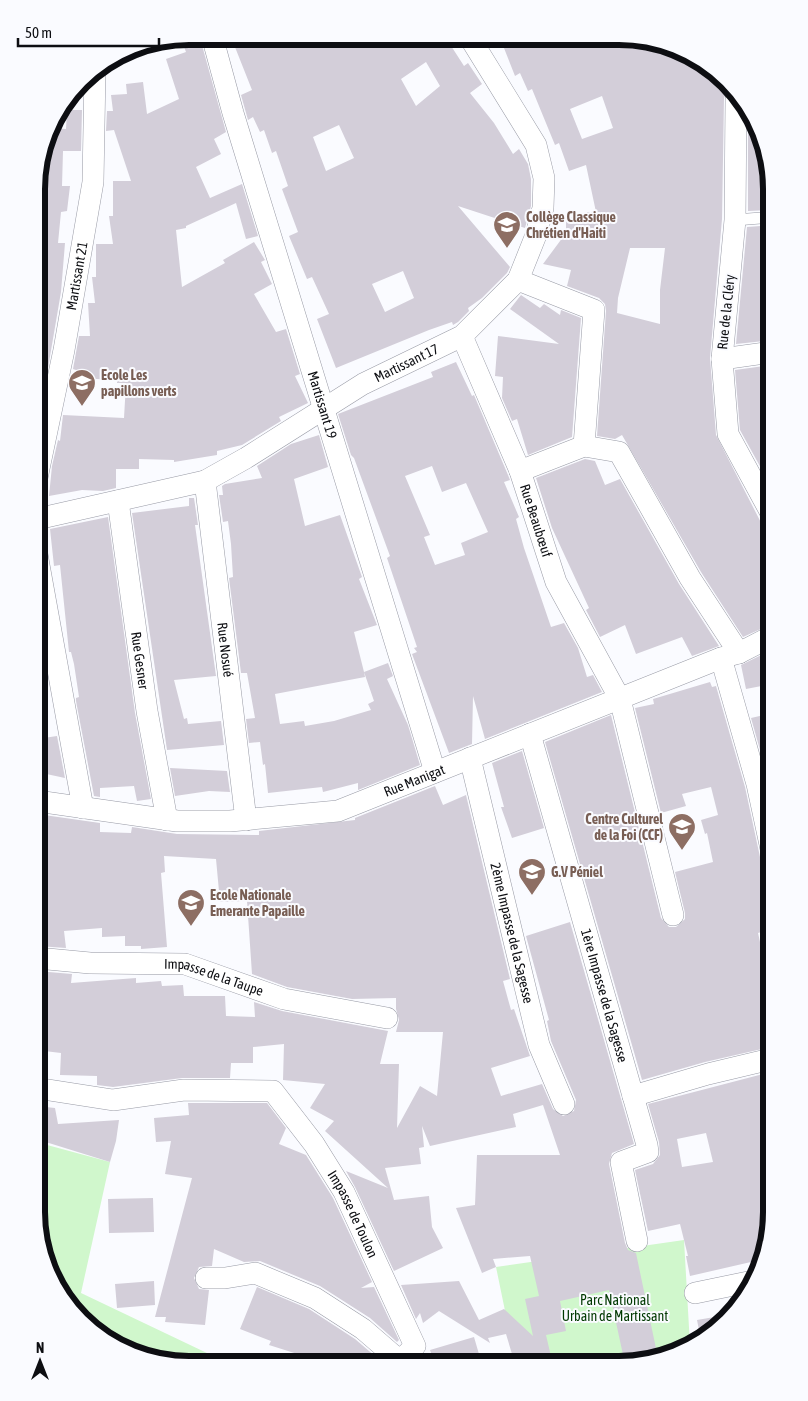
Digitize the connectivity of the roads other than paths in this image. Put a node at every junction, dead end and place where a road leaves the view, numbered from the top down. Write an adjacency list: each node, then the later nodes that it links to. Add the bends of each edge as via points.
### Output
1 (214, 45): 11 (street, Martissant 19)
2 (474, 45): 7 (street, Martissant 17, via 536,144 544,178 543,208)
3 (95, 80): 12 (street, Martissant 21, via 93,182)
4 (740, 111): 6 (street, Rue de la Cléry)
5 (763, 218): 6 (lane)
6 (735, 220): 10 (street, Rue de la Cléry)
7 (518, 280): 8 (street, Martissant 17); 13 (street, via 594,310)
8 (462, 336): 11 (street, Martissant 17, via 363,384); 14 (street, Rue Beaubœuf)
9 (763, 353): 10 (street)
10 (722, 359): 16 (street, Rue de la Cléry, via 728,434)
11 (324, 409): 15 (street, Martissant 17); 25 (street, Martissant 19)
12 (45, 440)
13 (584, 446): 14 (street); 21 (street, via 619,452)
14 (520, 471): 22 (street, Rue Beaubœuf, via 556,582)
15 (205, 481): 17 (street, Martissant 17); 30 (street, Rue Nosué)
16 (763, 498)
17 (118, 501): 18 (street, Martissant 17); 29 (street, Rue Gesner, via 147,711)
18 (45, 517)
19 (45, 598): 28 (street)
20 (763, 640): 21 (street, Rue Manigat)
21 (730, 656): 22 (street, Rue Manigat); 26 (street)
22 (620, 699): 23 (street, Rue Manigat); 31 (street, Rue Beaubœuf)
23 (530, 734): 24 (street, Rue Manigat); 36 (street, 1ère Impasse de la Sagesse)
24 (470, 758): 25 (street, Rue Manigat); 37 (street, 2ème Impasse de la Sagesse, via 539,1045)
25 (435, 772): 30 (street, Rue Manigat, via 338,811)
26 (763, 781)
27 (45, 802): 28 (street, Rue Manigat)
28 (83, 808): 29 (street, Rue Manigat)
29 (167, 820): 30 (street, Rue Manigat)
30 (246, 820)
31 (673, 915)
32 (45, 959): 33 (street, Impasse de la Taupe, via 90,963 185,964 284,999)
33 (387, 1018)
34 (763, 1060): 36 (street)
35 (45, 1089): 43 (street, Impasse de Toulon, via 113,1100 184,1090 273,1091 314,1144 344,1192 415,1346)
36 (633, 1096): 38 (street, 1ère Impasse de la Sagesse, via 648,1152 621,1162)
37 (564, 1104)
38 (637, 1241)
39 (206, 1278): 42 (street, Impasse de Toulon, via 255,1273 315,1298 363,1329)
40 (744, 1284): 41 (street)
41 (695, 1293)
42 (394, 1356)
43 (405, 1356)

